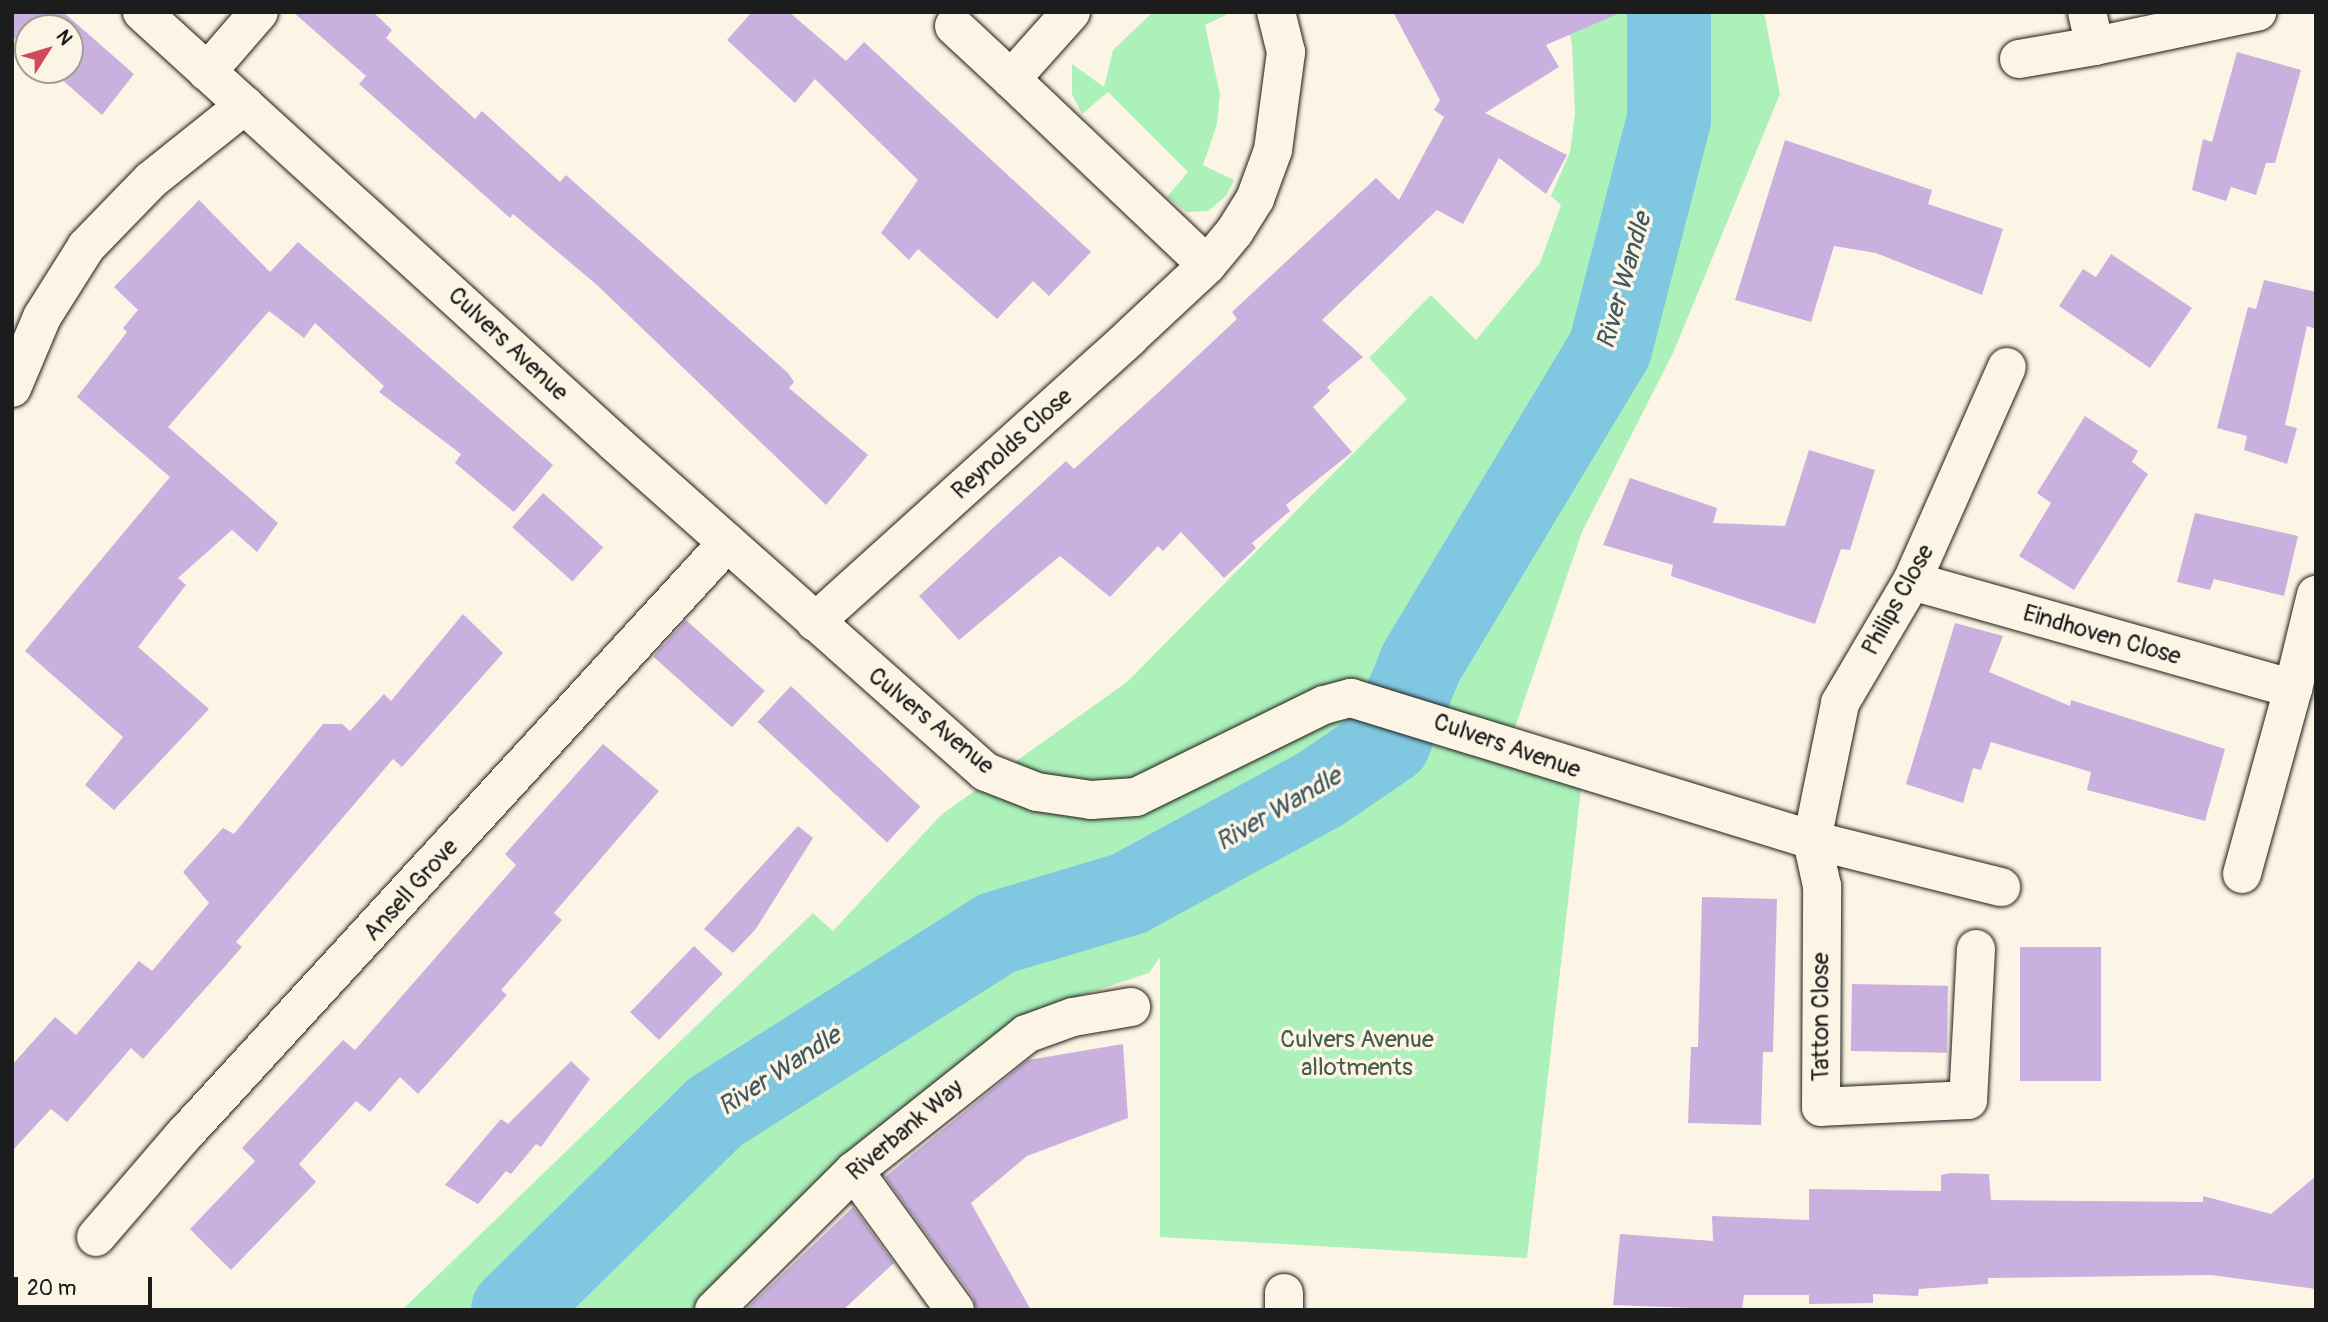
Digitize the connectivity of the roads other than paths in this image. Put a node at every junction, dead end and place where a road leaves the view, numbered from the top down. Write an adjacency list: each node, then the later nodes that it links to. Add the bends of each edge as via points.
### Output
1 (142, 12): 9 (street, Culvers Avenue)
2 (259, 12): 9 (street)
3 (1071, 12): 10 (street)
4 (1276, 12): 12 (street, Reynolds Close, via 1286,52 1273,150 1255,199)
5 (2257, 12): 7 (street)
6 (954, 26): 10 (street)
7 (2091, 29): 8 (street)
8 (2019, 59)
9 (207, 72): 11 (street, Culvers Avenue)
10 (1011, 79): 12 (street)
11 (245, 105): 14 (street, via 151,180 86,247 42,317); 15 (street, Culvers Avenue)
12 (1207, 265): 18 (street, Reynolds Close)
13 (2007, 367): 16 (street, Philips Close)
14 (12, 388)
15 (727, 543): 18 (street, Culvers Avenue); 26 (street, Ansell Grove, via 183,1136)
16 (1912, 581): 19 (street, Eindhoven Close); 20 (street, Philips Close, via 1840,703)
17 (2316, 595): 19 (street)
18 (815, 622): 20 (street, Culvers Avenue, via 986,772 1037,792 1091,800 1136,797 1324,705 1351,698 1373,701 1583,772)
19 (2292, 689): 21 (street)
20 (1812, 840): 22 (street, Culvers Avenue); 23 (street, Tatton Close, via 1822,886 1821,1107 1968,1100)
21 (2242, 874)
22 (2001, 887)
23 (1976, 949)
24 (1131, 1007): 25 (street, Riverbank Way, via 1073,1017 1026,1034)
25 (854, 1171): 27 (street, Riverbank Way); 28 (street)
26 (96, 1237)
27 (714, 1310)
28 (955, 1310)

